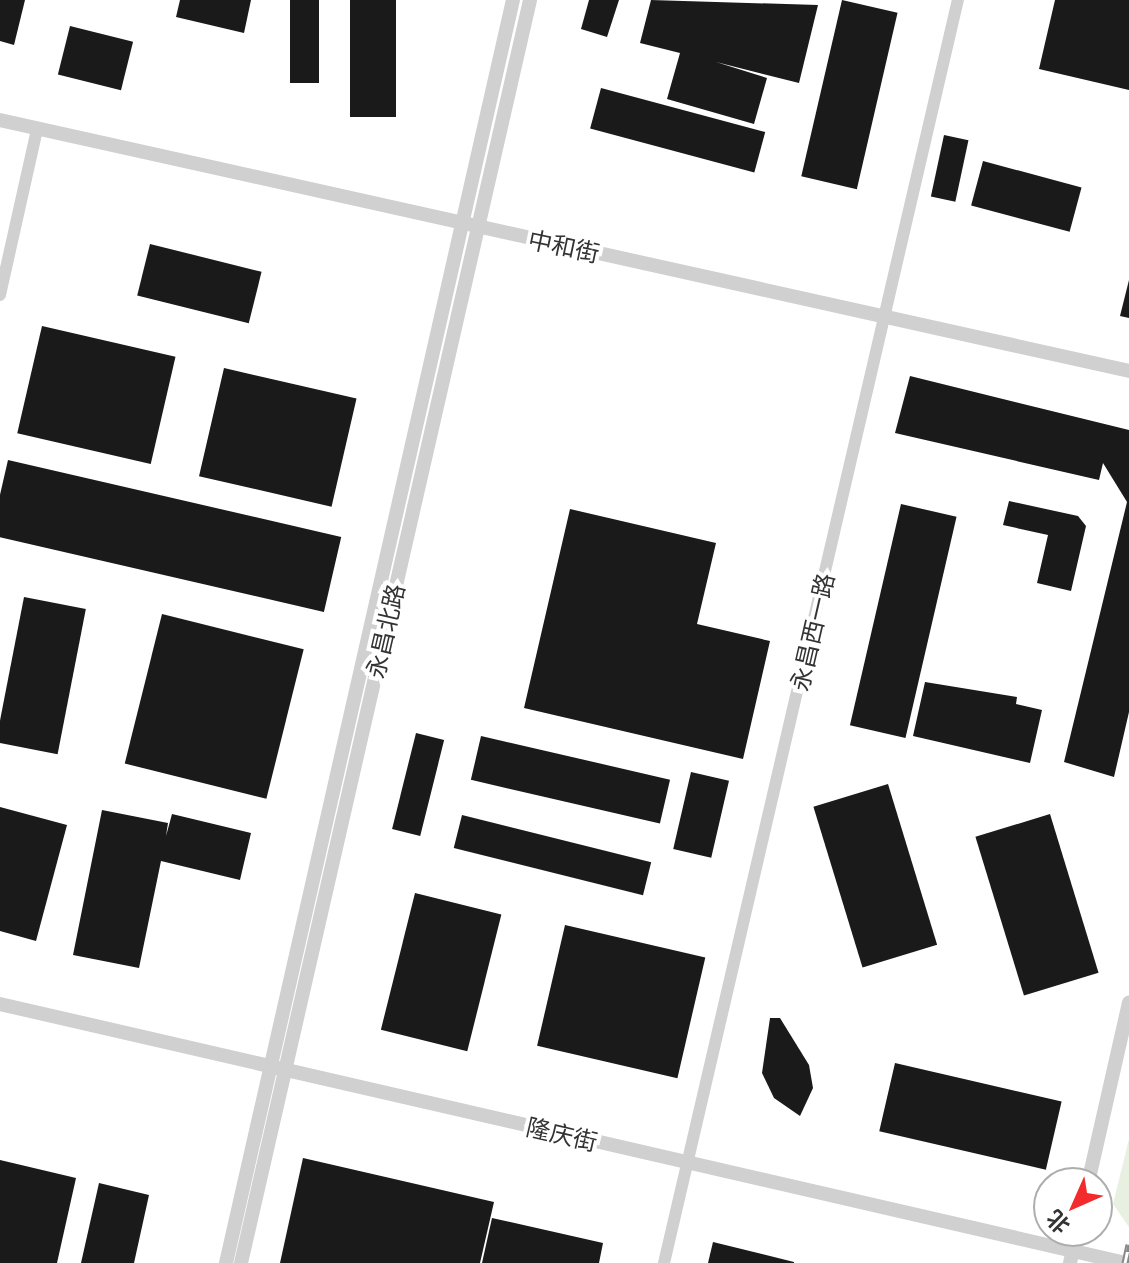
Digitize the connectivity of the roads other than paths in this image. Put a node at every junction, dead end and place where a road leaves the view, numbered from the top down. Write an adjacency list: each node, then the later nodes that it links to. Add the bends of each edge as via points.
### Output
1 (513, 0): 6 (street, 永昌北路)
2 (530, 0): 7 (street, 永昌北路)
3 (958, 0): 9 (street, 永昌西一路)
4 (0, 120): 5 (street, 中和街)
5 (37, 129): 6 (street, 中和街); 8 (street)
6 (460, 223): 7 (street, 中和街); 13 (street, 永昌北路)
7 (478, 228): 9 (street, 中和街); 14 (street, 永昌北路)
8 (0, 295)
9 (885, 319): 10 (street, 中和街); 15 (street, 永昌西一路)
10 (1129, 371)
11 (1129, 1003): 16 (street)
12 (0, 1004): 13 (street, 隆庆街)
13 (270, 1066): 14 (street, 隆庆街); 18 (street, 永昌北路)
14 (286, 1071): 15 (street, 隆庆街); 19 (street, 永昌北路)
15 (687, 1162): 17 (street, 隆庆街); 20 (street, 永昌西一路)
16 (1092, 1167)
17 (1071, 1257): 21 (street, 隆庆街)
18 (226, 1263)
19 (241, 1263)
20 (664, 1263)
21 (1125, 1263)

